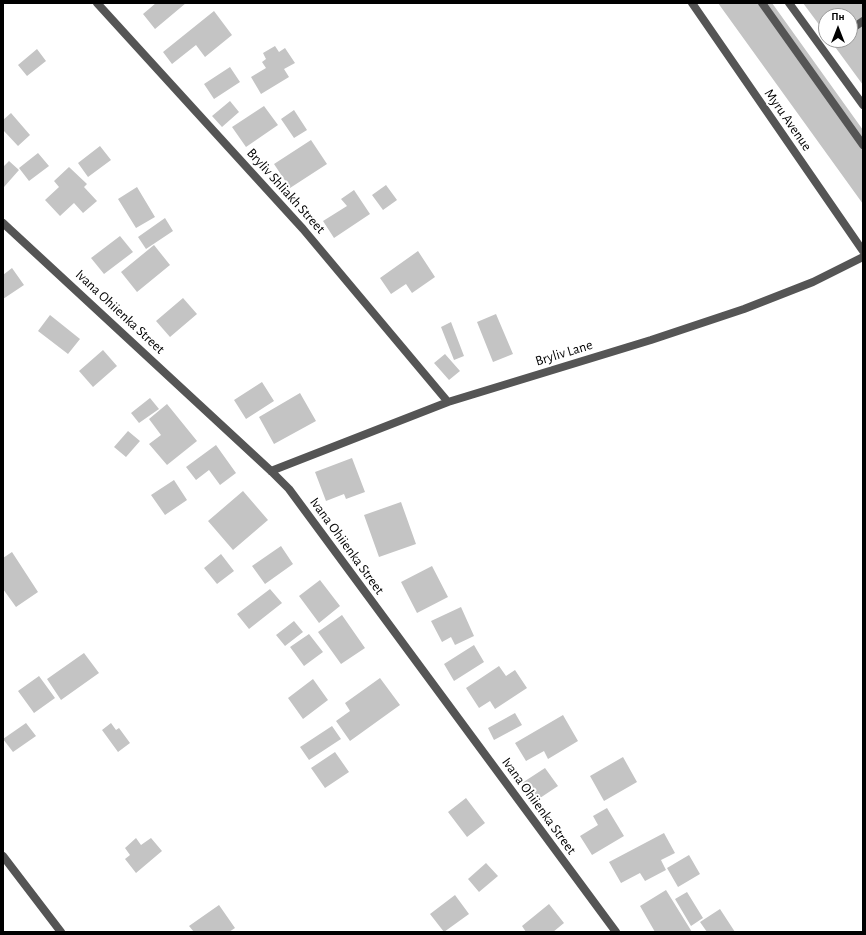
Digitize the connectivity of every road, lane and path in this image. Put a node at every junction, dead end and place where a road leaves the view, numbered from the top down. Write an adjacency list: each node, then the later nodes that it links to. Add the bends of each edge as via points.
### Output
1 (97, 3): 10 (street, Bryliv Shliakh Street, via 303,229)
2 (692, 3): 8 (street, Myru Avenue)
3 (762, 3): 6 (street)
4 (789, 3): 5 (street)
5 (863, 104)
6 (863, 144)
7 (3, 223): 11 (street, Ivana Ohiienka Street)
8 (863, 251)
9 (863, 256): 10 (street, Bryliv Lane, via 813,282 744,309)
10 (448, 402): 11 (street, Bryliv Lane)
11 (271, 471): 14 (street, Ivana Ohiienka Street, via 290,489)
12 (3, 856): 13 (street)
13 (61, 932)
14 (616, 932)

